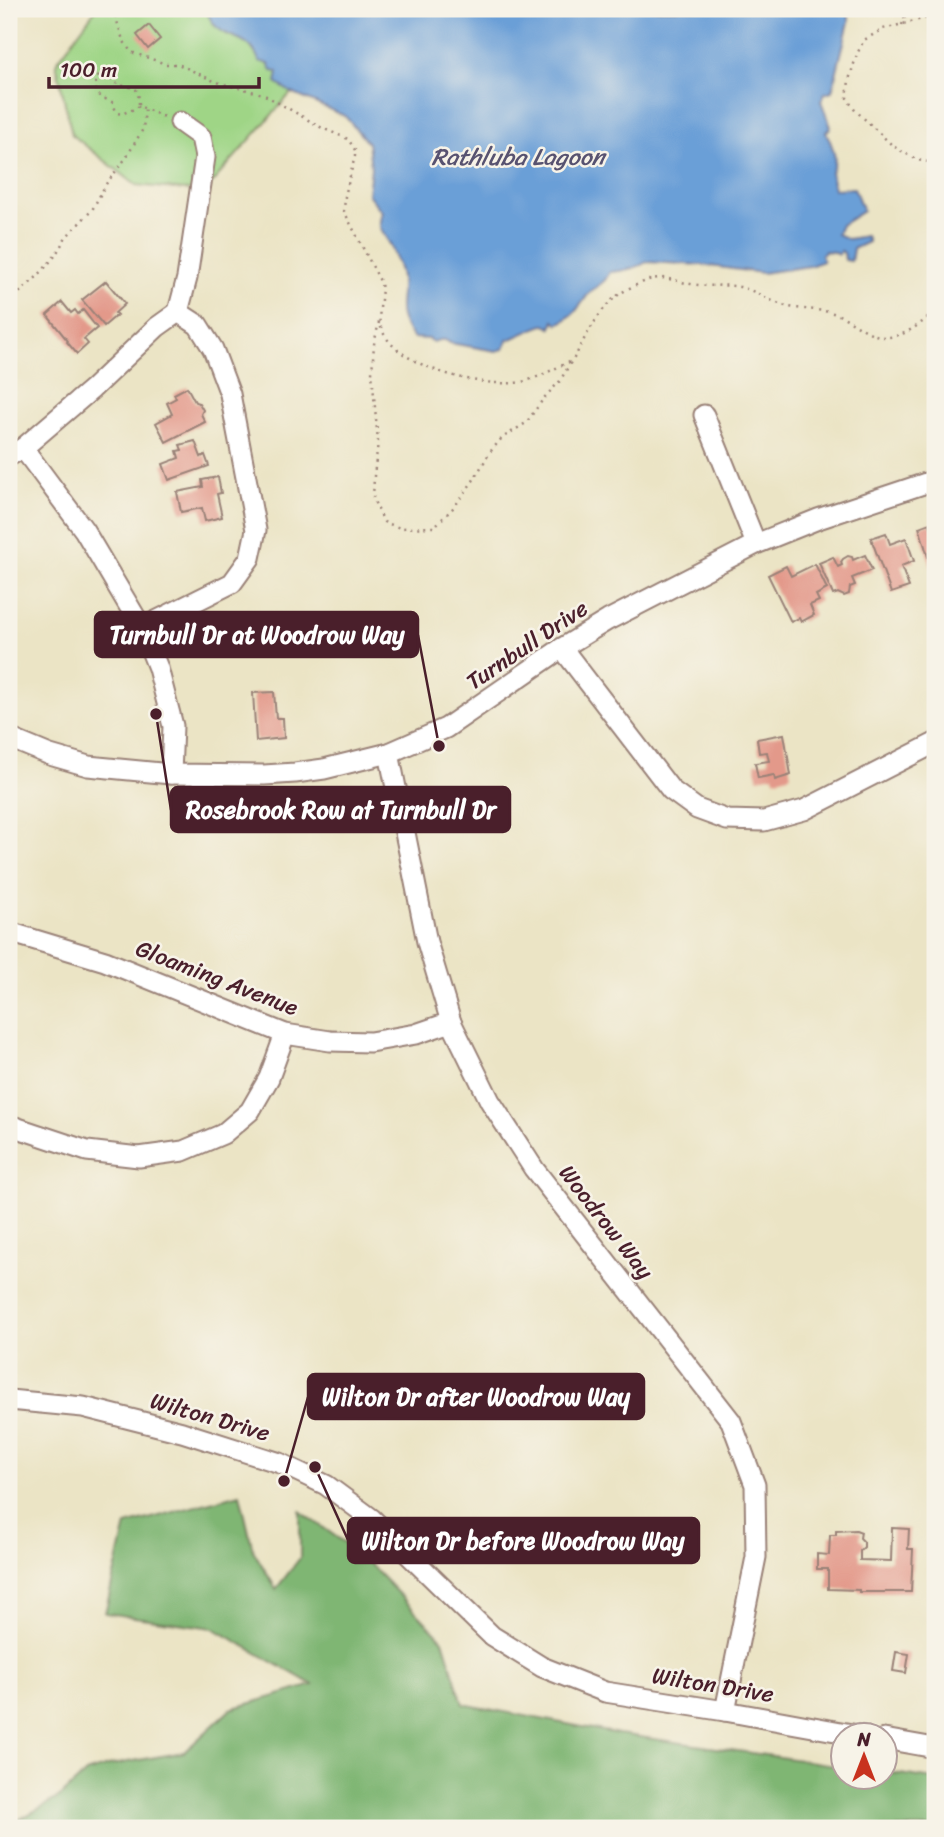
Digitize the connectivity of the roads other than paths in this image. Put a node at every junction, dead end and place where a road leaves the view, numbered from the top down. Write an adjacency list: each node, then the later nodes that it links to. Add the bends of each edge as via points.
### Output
1 (180, 122): 2 (street, via 201,137 205,156)
2 (178, 312): 4 (street); 7 (street, via 198,325 213,349 230,394 256,530 250,558 232,583)
3 (704, 415): 6 (street)
4 (16, 452): 7 (street, via 84,530)
5 (935, 480): 6 (street, Turnbull Drive)
6 (756, 544): 8 (street, Turnbull Drive)
7 (142, 628): 12 (street, via 173,726)
8 (562, 648): 10 (street, via 671,790 697,809 727,820 764,821 804,810); 11 (street, Turnbull Drive, via 446,728)
9 (9, 738): 12 (street, Turnbull Drive, via 88,766)
10 (935, 743)
11 (389, 753): 12 (street, Turnbull Drive, via 295,773); 14 (street, Woodrow Way, via 427,942)
12 (170, 774)
13 (9, 932): 15 (street, Gloaming Avenue, via 105,961)
14 (451, 1022): 15 (street, Gloaming Avenue, via 370,1042); 18 (street, Woodrow Way, via 490,1101 534,1169 731,1421 755,1485 756,1557)
15 (285, 1034): 16 (street, via 269,1078 250,1111 223,1134 183,1151 139,1157 87,1151)
16 (9, 1125)
17 (9, 1400): 18 (street, Wilton Drive, via 83,1407 280,1463 326,1485 372,1519 492,1636 542,1667 605,1692)
18 (725, 1711): 19 (street, Wilton Drive)
19 (828, 1729)
20 (898, 1741): 21 (street)
21 (935, 1748)

